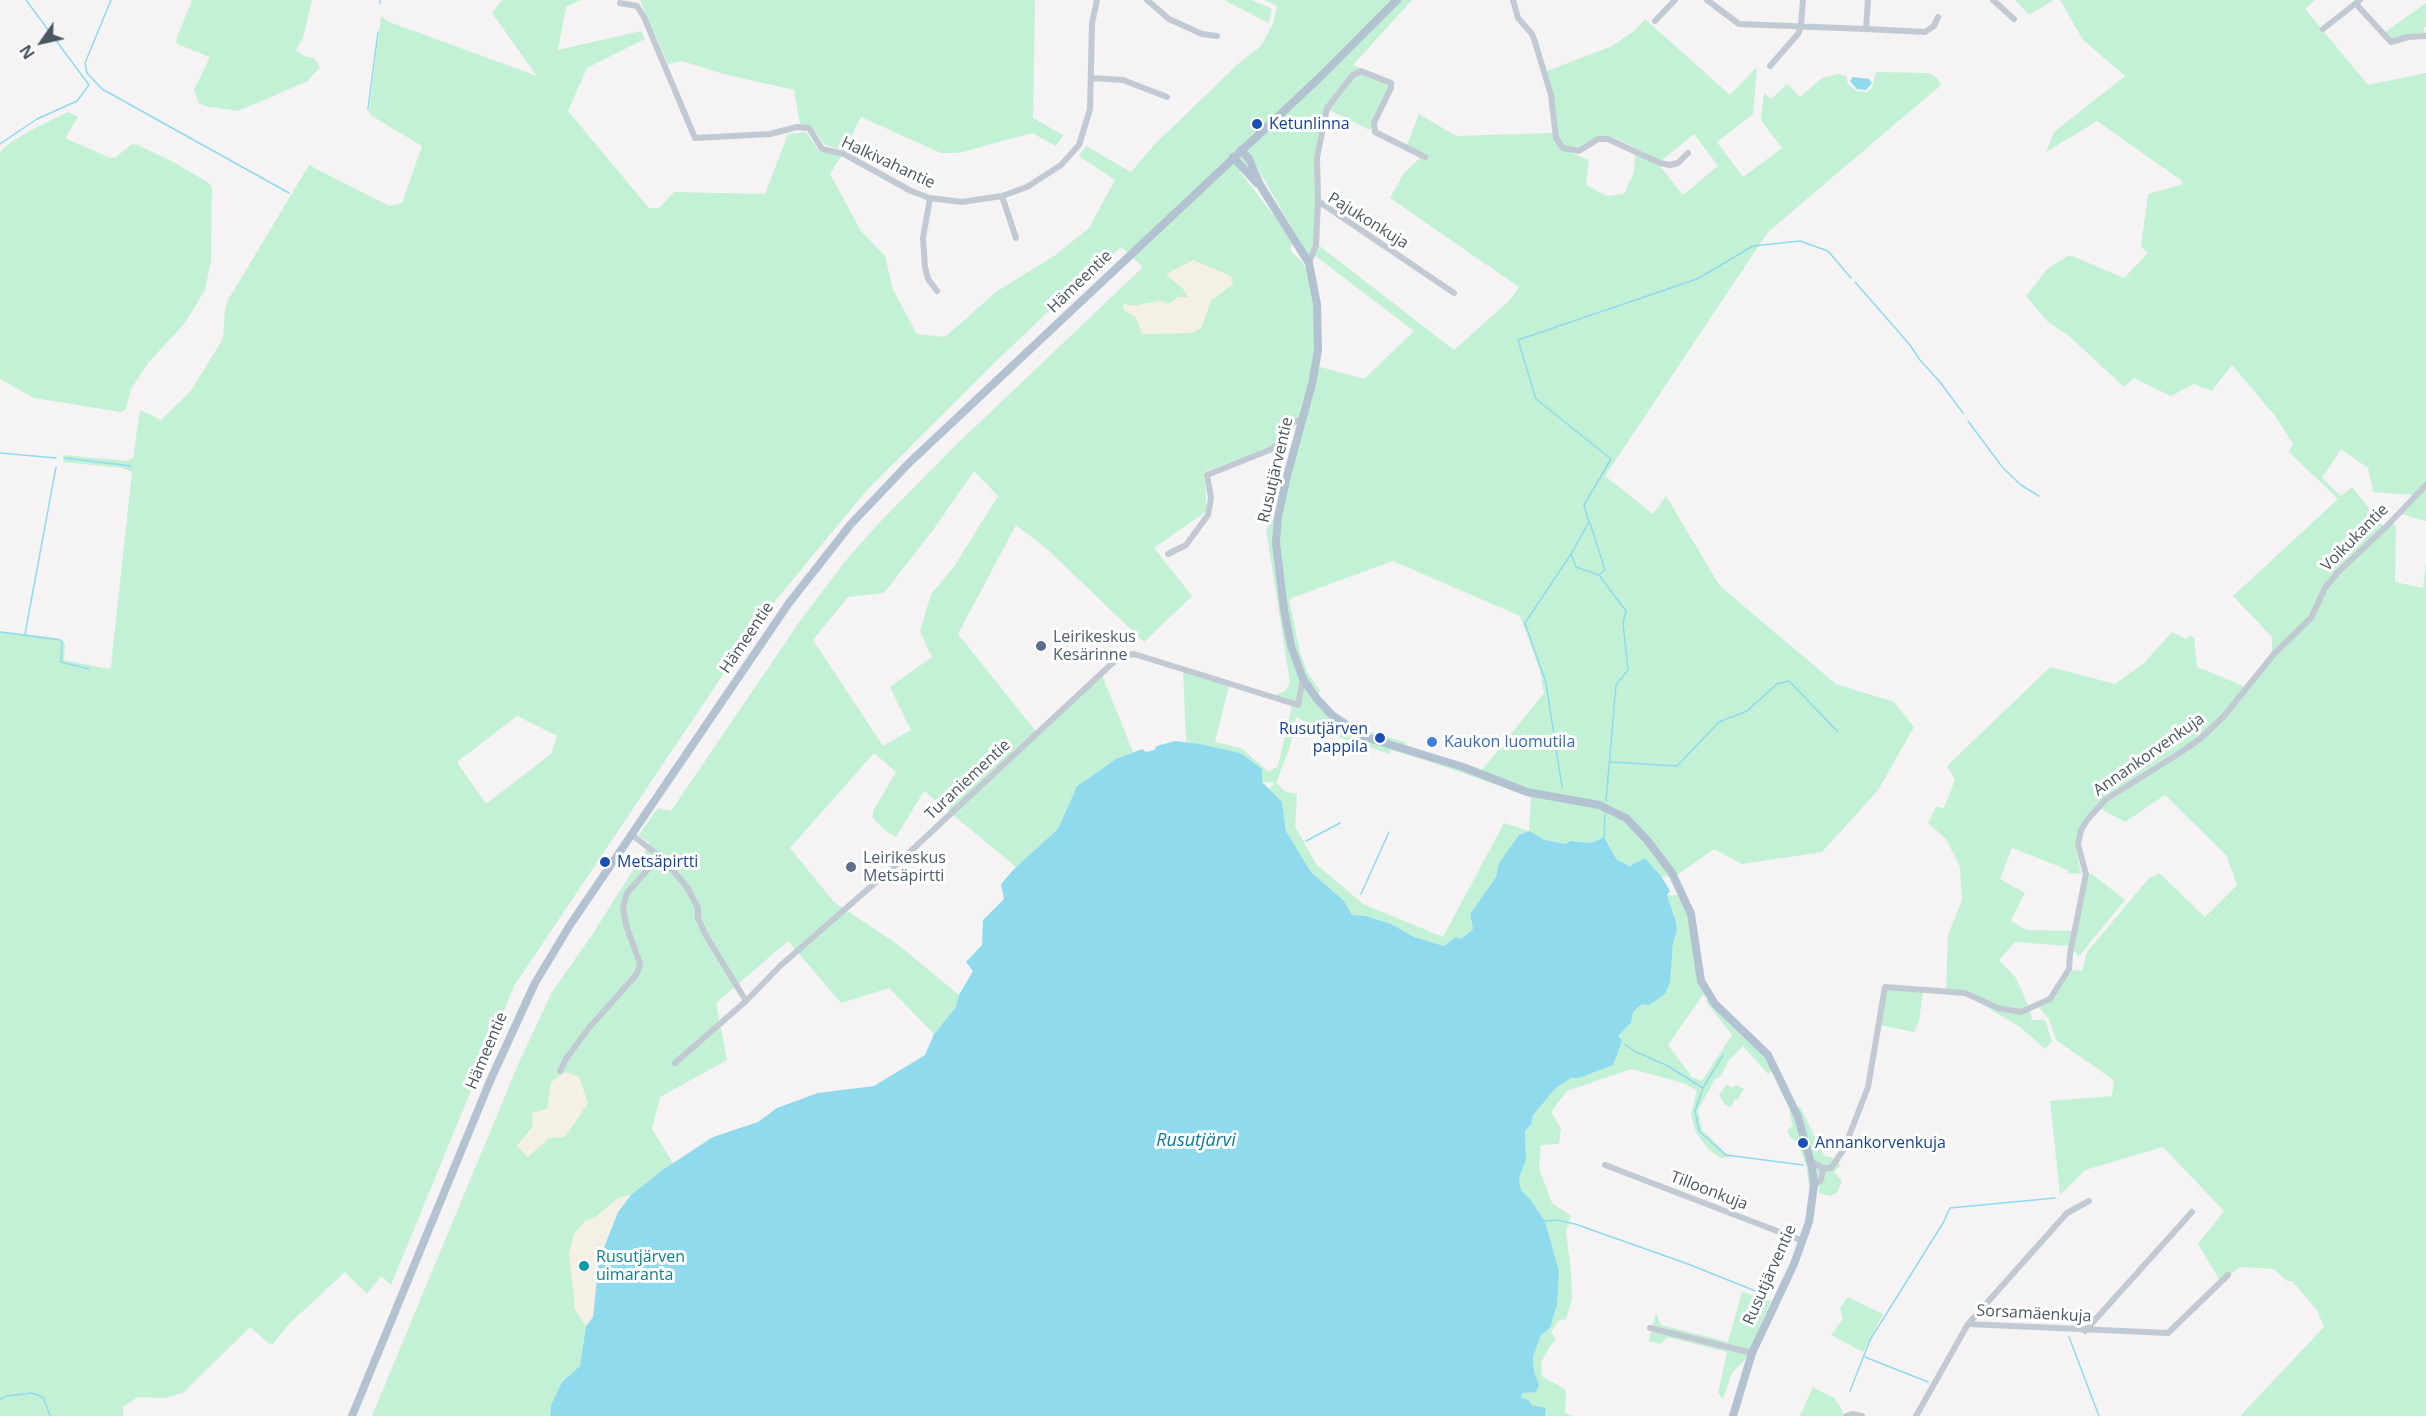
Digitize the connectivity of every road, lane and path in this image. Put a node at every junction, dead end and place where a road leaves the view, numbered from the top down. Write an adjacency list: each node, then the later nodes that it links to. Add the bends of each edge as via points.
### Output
1 (1096, 0): 23 (street, Halkivahantie)
2 (1147, 0): 20 (street, via 1168,19 1202,34)
3 (1390, 0): 16 (main road, Hämeentie)
4 (1397, 0): 16 (main road, Hämeentie)
5 (1513, 0): 26 (street, via 1518,18 1535,42 1551,95 1556,138 1563,148 1579,151 1598,139 1608,138 1660,164 1670,165)
6 (1676, 0): 15 (street)
7 (1707, 0): 17 (street, via 1739,24)
8 (1803, 0): 17 (street)
9 (1868, 0): 18 (street)
10 (1993, 0): 14 (street)
11 (2358, 2): 19 (street); 21 (street, via 2391,42)
12 (620, 3): 31 (street, Halkivahantie, via 637,6 641,12 695,138 809,128 822,149 844,154)
13 (1938, 17): 18 (street, via 1925,32)
14 (2013, 19)
15 (1655, 21)
16 (1371, 25): 25 (main road, Hämeentie)
17 (1801, 26): 18 (street); 22 (street)
18 (1866, 29)
19 (2324, 29)
20 (1217, 36)
21 (2426, 36)
22 (1770, 66)
23 (1091, 78): 24 (street, via 1123,80); 30 (street, Halkivahantie, via 1090,109 1073,153 1046,177)
24 (1167, 98)
25 (1241, 150): 28 (main road, Hämeentie); 29 (main road, Rusutjärventie)
26 (1688, 153)
27 (1425, 157): 32 (street, via 1375,132 1374,123 1391,83 1361,71 1353,75 1327,108 1317,158)
28 (1233, 158): 29 (main road, Rusutjärventie); 43 (main road, Hämeentie, via 925,448 851,524 789,603)
29 (1260, 185): 34 (main road, Rusutjärventie)
30 (1002, 196): 31 (street, Halkivahantie, via 962,202); 33 (street)
31 (930, 198): 35 (street, via 922,238 928,279)
32 (1318, 201): 34 (street, Pajukonkuja, via 1316,245); 36 (street, Pajukonkuja)
33 (1016, 238)
34 (1309, 263): 37 (main road, Rusutjärventie, via 1317,304 1318,350)
35 (937, 291)
36 (1454, 293)
37 (1303, 417): 40 (street, via 1292,423 1272,449 1207,475 1211,498 1208,515 1186,545); 41 (main road, Rusutjärventie, via 1278,517 1276,543 1287,627)
38 (2426, 485): 39 (street, Voikukantie)
39 (2422, 493): 42 (street, Voikukantie, via 2338,572 2325,588 2311,618)
40 (1168, 554)
41 (1303, 679): 45 (street, Turaniementie, via 1298,705 1134,654 1119,657); 48 (main road, Rusutjärventie, via 1332,715 1365,737 1527,792 1599,805 1626,818 1672,873 1691,914 1701,981 1715,1004 1774,1065 1798,1117)
42 (2240, 695): 50 (street, Annankorvenkuja, via 2200,739 2105,800 2081,830 2078,845 2086,874 2069,969 2050,999 2021,1012 1998,1008 1965,993 1885,987 1868,1087 1838,1162)
43 (632, 835): 44 (street); 60 (main road, Hämeentie, via 570,925 522,1009)
44 (657, 854): 45 (street, via 693,896 705,934); 47 (street, via 627,893 623,907 640,966 636,975 588,1029)
45 (746, 1001): 46 (street, Turaniementie)
46 (675, 1063)
47 (560, 1071)
48 (1812, 1162): 50 (street); 51 (main road, Rusutjärventie)
49 (1605, 1165): 54 (street, Tilloonkuja)
50 (1823, 1168): 51 (street, Annankorvenkuja, via 1821,1180)
51 (1814, 1185): 54 (main road, Rusutjärventie)
52 (2089, 1201): 56 (street, via 2067,1213)
53 (2192, 1212): 58 (street)
54 (1803, 1241): 59 (main road, Rusutjärventie)
55 (2228, 1275): 58 (street, Sorsamäenkuja, via 2168,1333)
56 (1968, 1324): 58 (street, Sorsamäenkuja); 64 (street, Sorsamäenkuja)
57 (1650, 1328): 59 (street)
58 (2085, 1331)
59 (1752, 1353): 61 (main road, Rusutjärventie)
60 (352, 1416)
61 (1733, 1416)
62 (1846, 1416): 63 (street)
63 (1862, 1416)
64 (1916, 1416)

